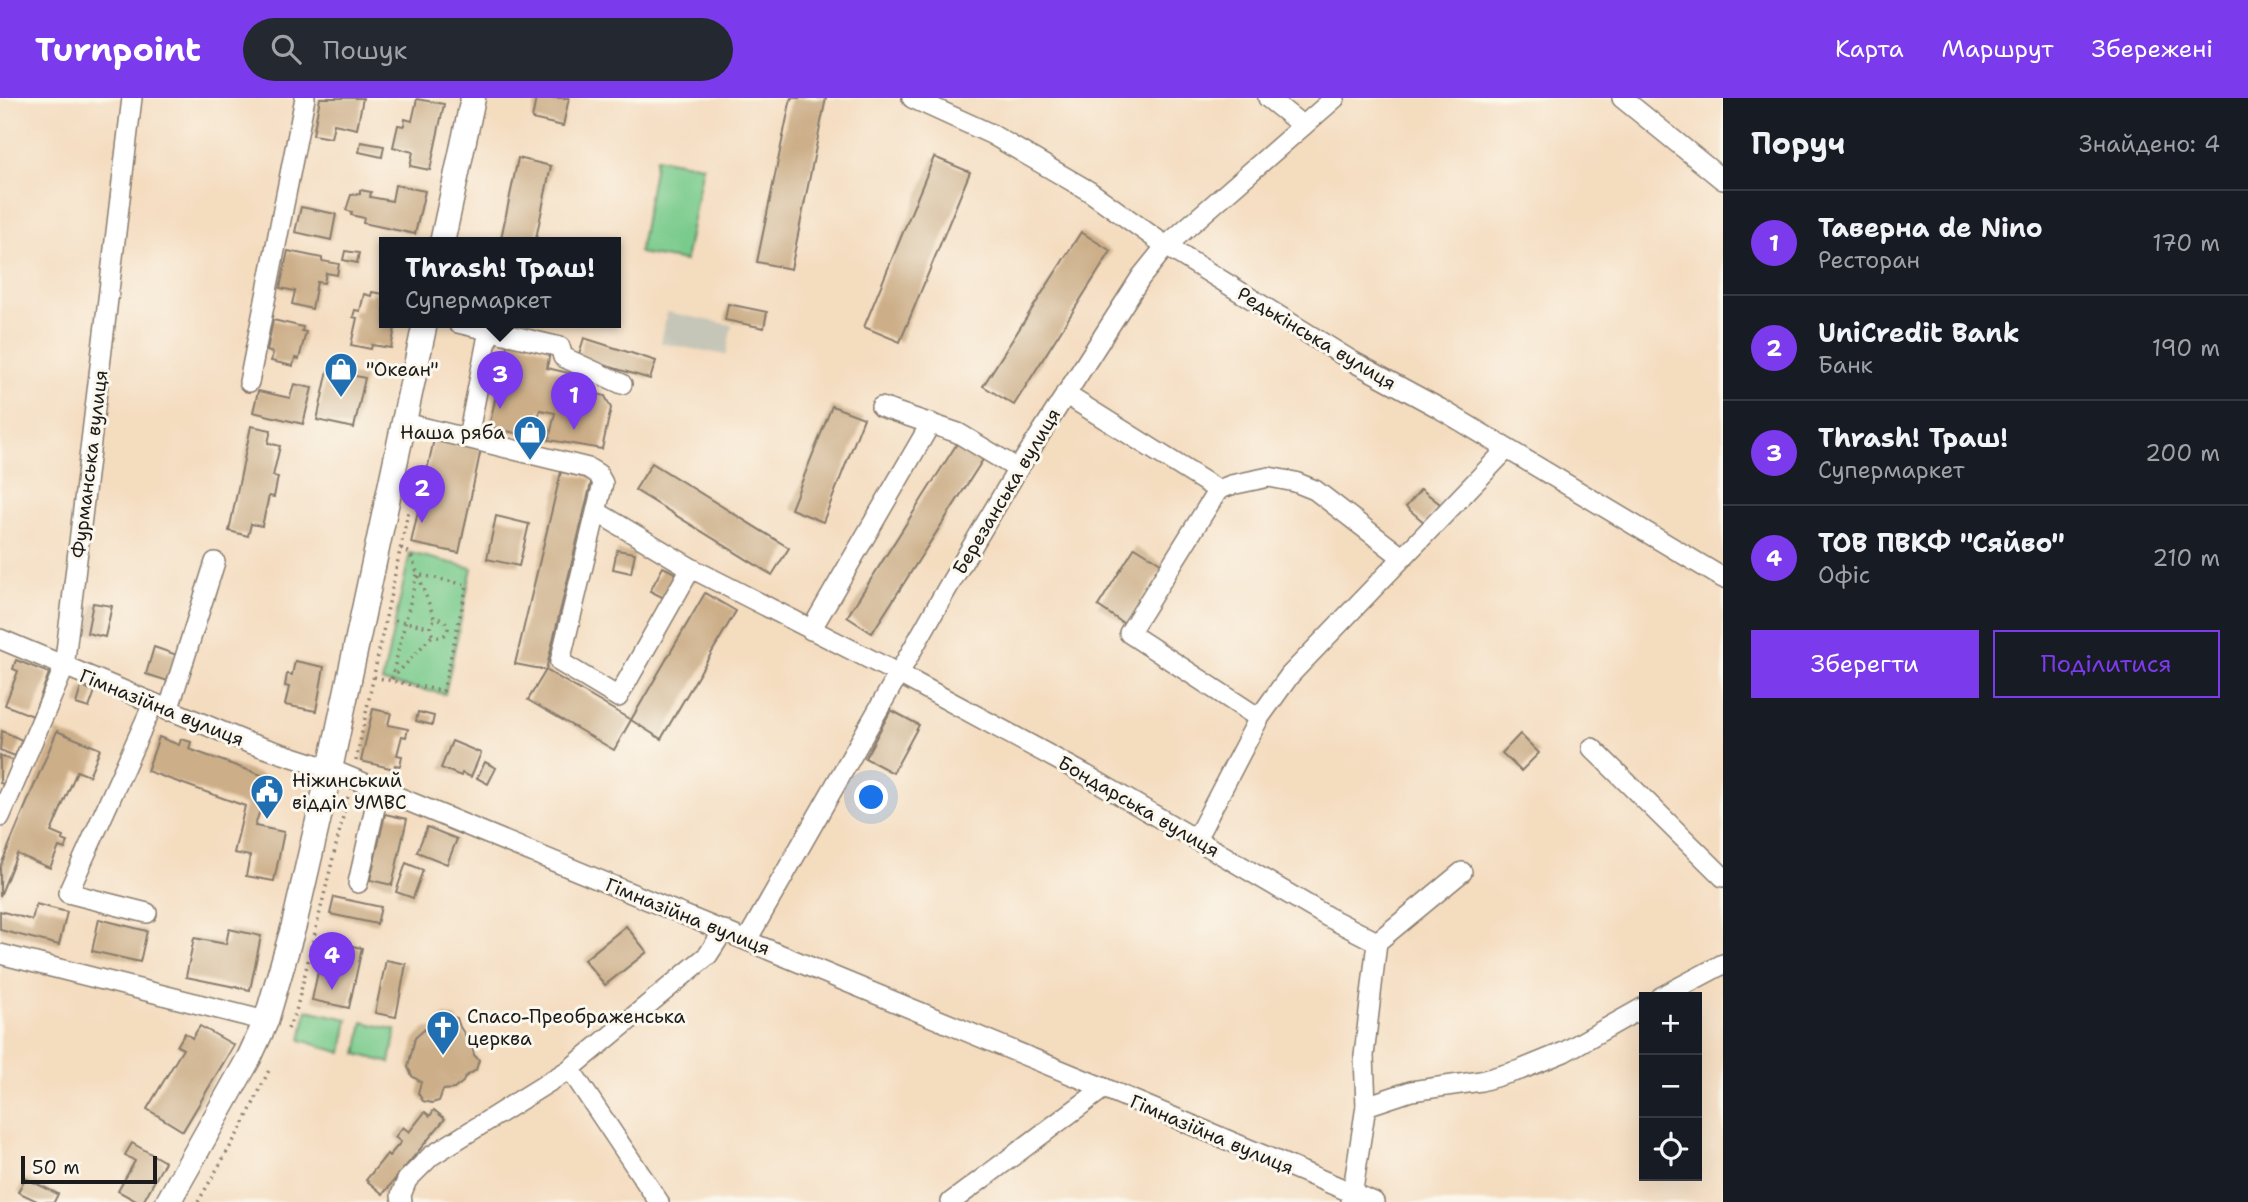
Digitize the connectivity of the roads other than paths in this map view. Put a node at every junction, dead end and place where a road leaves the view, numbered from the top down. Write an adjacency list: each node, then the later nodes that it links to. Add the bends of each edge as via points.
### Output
1 (132, 98): 32 (street, Фурманська вулиця)
2 (305, 98): 15 (street)
3 (473, 98): 10 (main road)
4 (912, 98): 11 (street, Редькінська вулиця, via 991,134 1089,191)
5 (1268, 98): 8 (street)
6 (1335, 98): 8 (street, Березанська вулиця)
7 (1622, 98): 9 (street)
8 (1303, 126): 11 (street, Березанська вулиця)
9 (1723, 180)
10 (443, 237)
11 (1166, 246): 17 (street, Березанська вулиця); 22 (street, Редькінська вулиця)
12 (424, 328): 19 (main road)
13 (480, 328): 14 (street)
14 (489, 330): 16 (street, via 560,347 563,357); 21 (street)
15 (249, 382)
16 (622, 384)
17 (1065, 394): 23 (street, Березанська вулиця); 24 (street)
18 (881, 407): 20 (street)
19 (405, 423): 21 (street); 37 (main road)
20 (931, 423): 23 (street, via 958,433); 30 (street)
21 (468, 437): 25 (street, via 588,468 603,483)
22 (1506, 450): 26 (street); 29 (street, Редькінська вулиця)
23 (1018, 469): 33 (street, Березанська вулиця)
24 (1218, 490): 26 (street, via 1269,477 1295,482 1315,490); 35 (street, via 1129,633)
25 (597, 512): 28 (street, Бондарська вулиця); 28 (street, via 560,662 618,697)
26 (1402, 557): 35 (street, via 1290,675)
27 (215, 562): 34 (street)
28 (691, 568): 30 (street, Бондарська вулиця)
29 (1723, 578)
30 (811, 629): 33 (street, Бондарська вулиця)
31 (0, 639): 32 (street, Гімназійна вулиця)
32 (64, 668): 34 (street, Гімназійна вулиця); 39 (street, Фурманська вулиця)
33 (899, 674): 40 (street, Бондарська вулиця); 46 (street, Березанська вулиця)
34 (161, 708): 37 (street, Гімназійна вулиця); 44 (street, via 68,893)
35 (1259, 718): 40 (street)
36 (1592, 748): 42 (street)
37 (330, 769): 38 (street, Гімназійна вулиця); 52 (main road, via 294,925)
38 (379, 790): 43 (street); 45 (street, Гімназійна вулиця)
39 (0, 817)
40 (1196, 839): 47 (street, Бондарська вулиця)
41 (1462, 872): 47 (street)
42 (1723, 877)
43 (358, 883)
44 (147, 913)
45 (723, 930): 46 (street, Гімназійна вулиця); 53 (street, via 708,955)
46 (747, 940): 54 (street, Гімназійна вулиця)
47 (1377, 942): 55 (street, via 1364,1056)
48 (0, 954): 52 (street)
49 (1723, 964): 50 (street)
50 (1670, 992)
51 (1639, 1010): 55 (street, via 1564,1052 1520,1070 1411,1091)
52 (266, 1021): 57 (main road)
53 (570, 1069): 58 (street, via 431,1156 407,1180); 59 (street)
54 (1104, 1088): 56 (street, Гімназійна вулиця); 60 (street)
55 (1366, 1105): 56 (street)
56 (1352, 1198): 61 (street, Гімназійна вулиця)
57 (167, 1202)
58 (402, 1202)
59 (659, 1202)
60 (951, 1202)
61 (1374, 1202)

